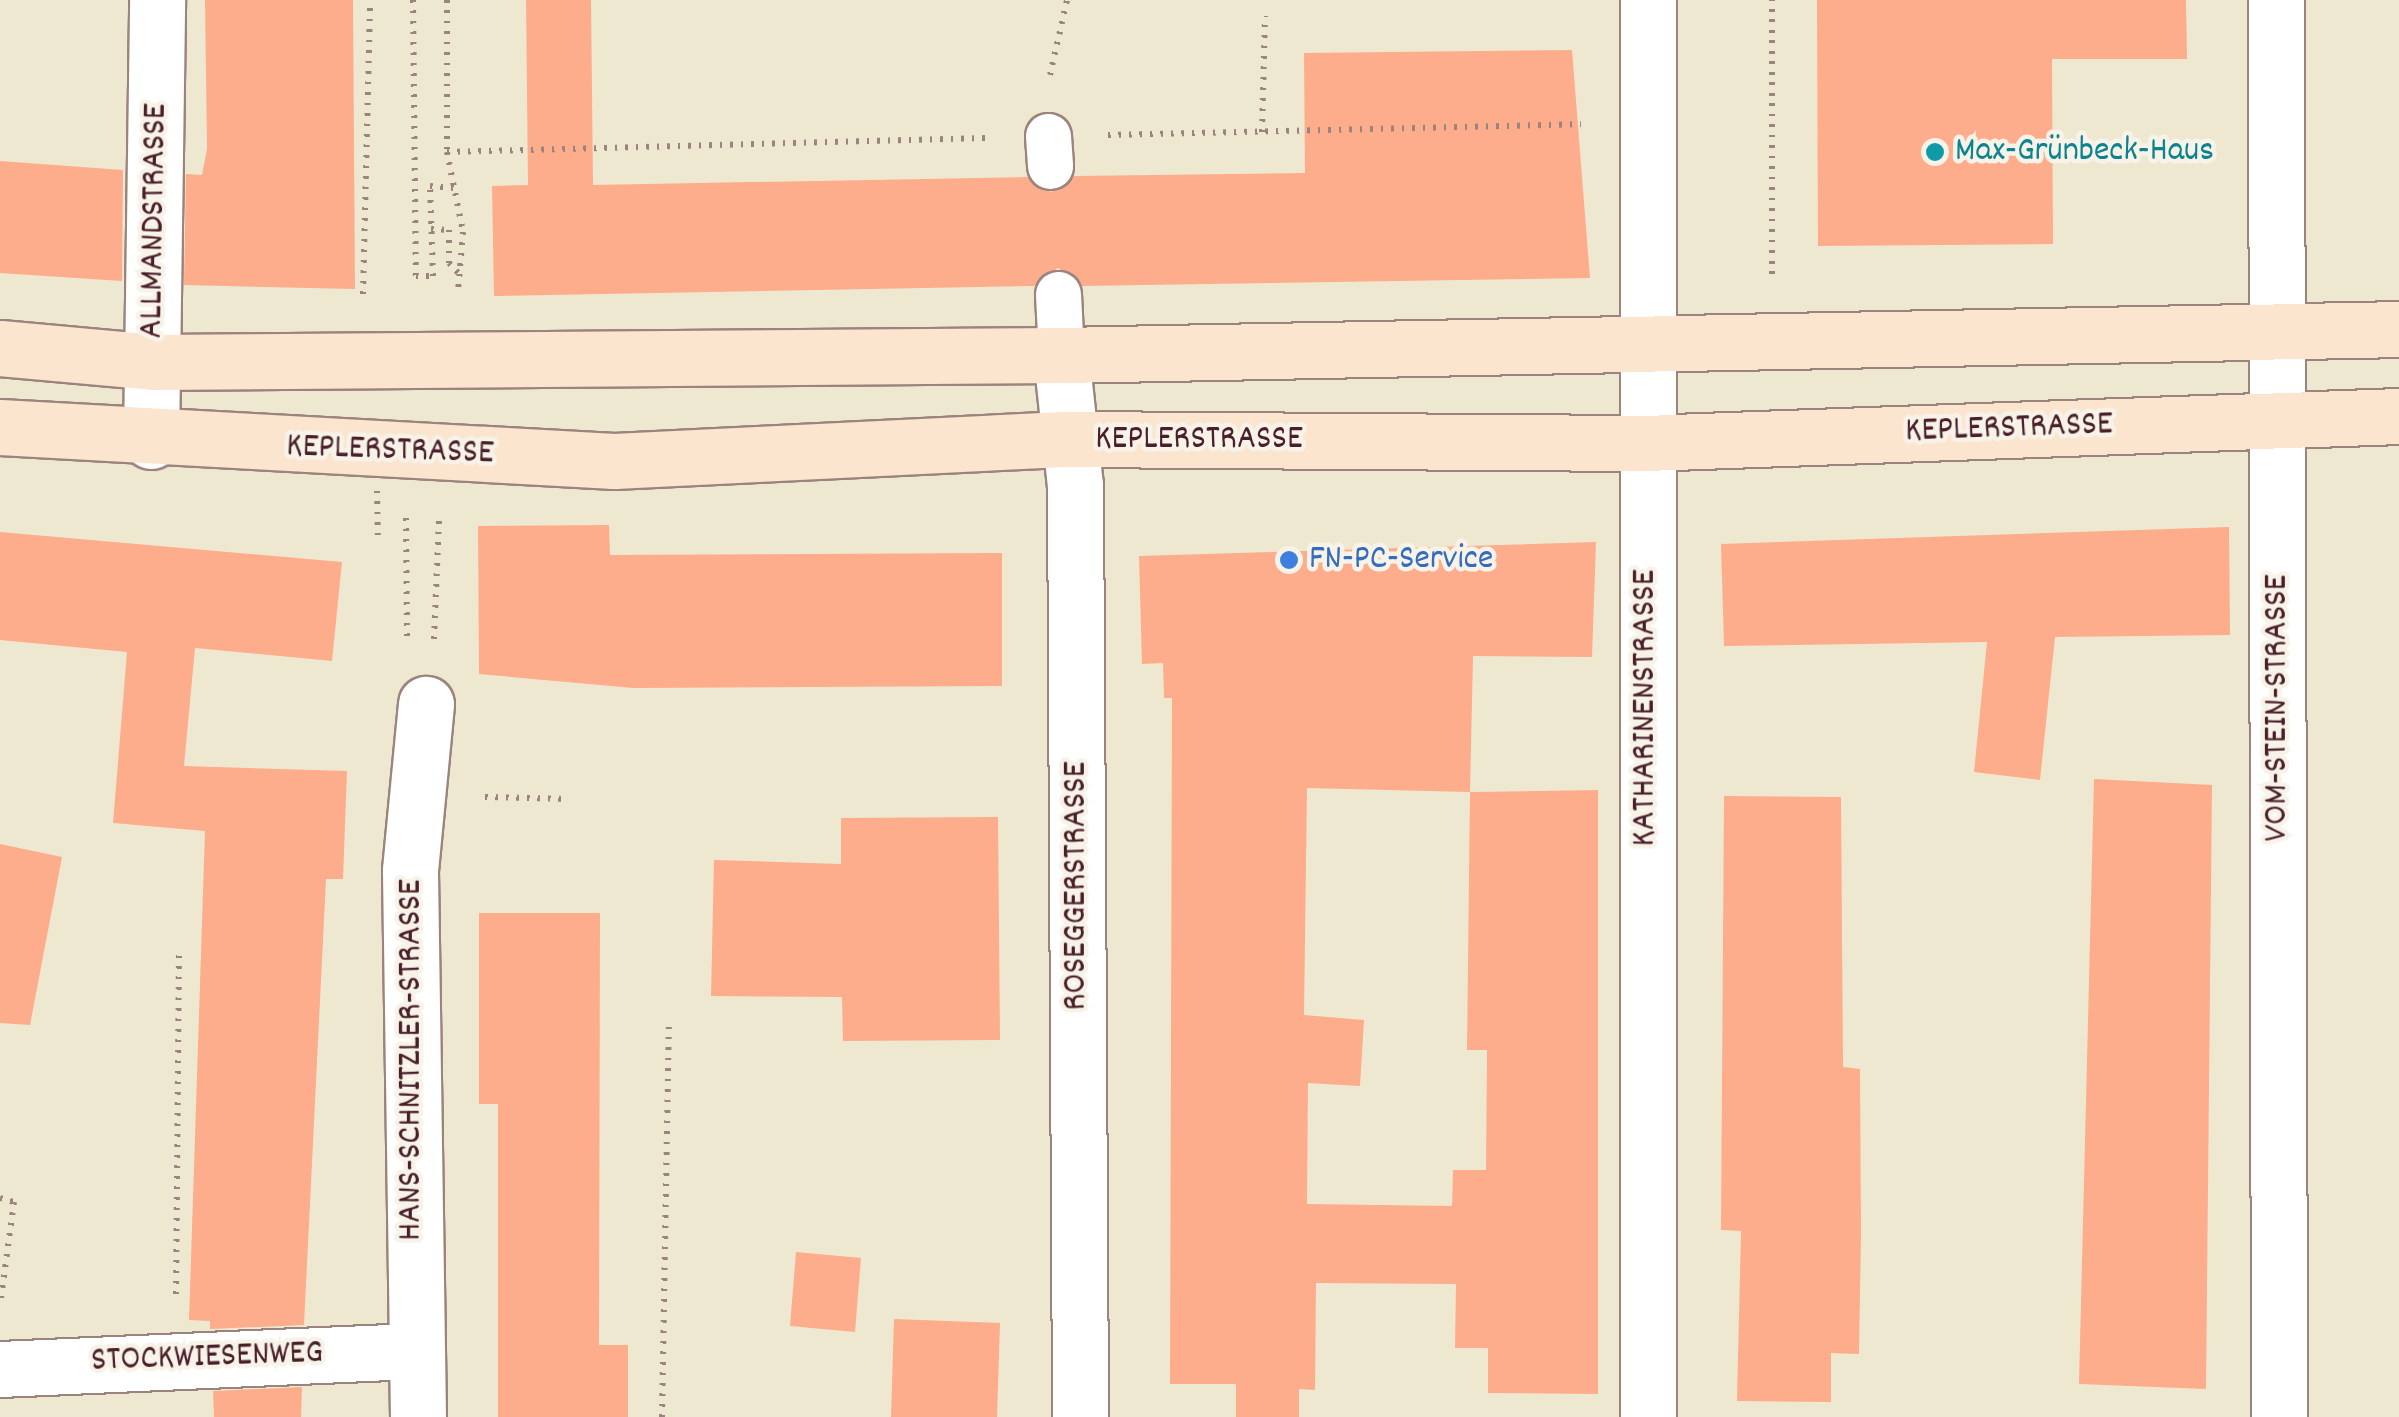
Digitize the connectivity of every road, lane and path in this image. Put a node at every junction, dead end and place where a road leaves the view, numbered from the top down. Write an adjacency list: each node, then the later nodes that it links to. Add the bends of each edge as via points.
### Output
1 (157, 0): 24 (street, ALLMANDSTRASSE)
2 (370, 0): 17 (path)
3 (412, 0): 13 (path, via 416,276 433,276)
4 (447, 0): 12 (path)
5 (1067, 0): 11 (path, via 1051,52)
6 (1648, 0): 21 (street, KATHARINENSTRASSE)
7 (1772, 0): 14 (path)
8 (2276, 0): 20 (street, VOM-STEIN-STRASSE)
9 (1264, 16): 10 (path)
10 (1262, 132)
11 (1049, 151)
12 (454, 188): 13 (path, via 430,186); 15 (path)
13 (431, 229): 15 (path, via 449,230 449,263)
14 (1772, 262)
15 (460, 275): 18 (path)
16 (1058, 294): 23 (lane)
17 (362, 303)
18 (457, 310)
19 (2399, 329): 20 (street)
20 (2276, 334): 21 (street); 26 (street, VOM-STEIN-STRASSE)
21 (1646, 346): 23 (street); 30 (street, KATHARINENSTRASSE)
22 (0, 348): 24 (street)
23 (1062, 355): 24 (street); 28 (street, ROSEGGERSTRASSE)
24 (153, 362): 29 (street, ALLMANDSTRASSE)
25 (2399, 416): 26 (street, KEPLERSTRASSE)
26 (2273, 419): 30 (street, KEPLERSTRASSE); 49 (street, VOM-STEIN-STRASSE)
27 (0, 427): 29 (street, KEPLERSTRASSE)
28 (1067, 439): 29 (street, KEPLERSTRASSE, via 614,460); 30 (street, KEPLERSTRASSE); 47 (street, ROSEGGERSTRASSE, via 1074,485)
29 (151, 441)
30 (1645, 443): 48 (street, KATHARINENSTRASSE)
31 (377, 491): 34 (path, bridge)
32 (440, 496): 33 (path, via 435,640 402,637)
33 (409, 518)
34 (378, 542)
35 (426, 704): 36 (street, HANS-SCHNITZLER-STRASSE)
36 (418, 795): 37 (path); 42 (street, HANS-SCHNITZLER-STRASSE, via 410,870)
37 (569, 799)
38 (180, 950): 43 (path)
39 (669, 1027): 46 (path)
40 (0, 1198): 41 (path, via 14,1202)
41 (0, 1306)
42 (415, 1351): 43 (street, STOCKWIESENWEG); 45 (street, HANS-SCHNITZLER-STRASSE)
43 (176, 1356): 44 (street, STOCKWIESENWEG)
44 (0, 1369)
45 (418, 1417)
46 (662, 1417)
47 (1080, 1417)
48 (1648, 1417)
49 (2280, 1417)

